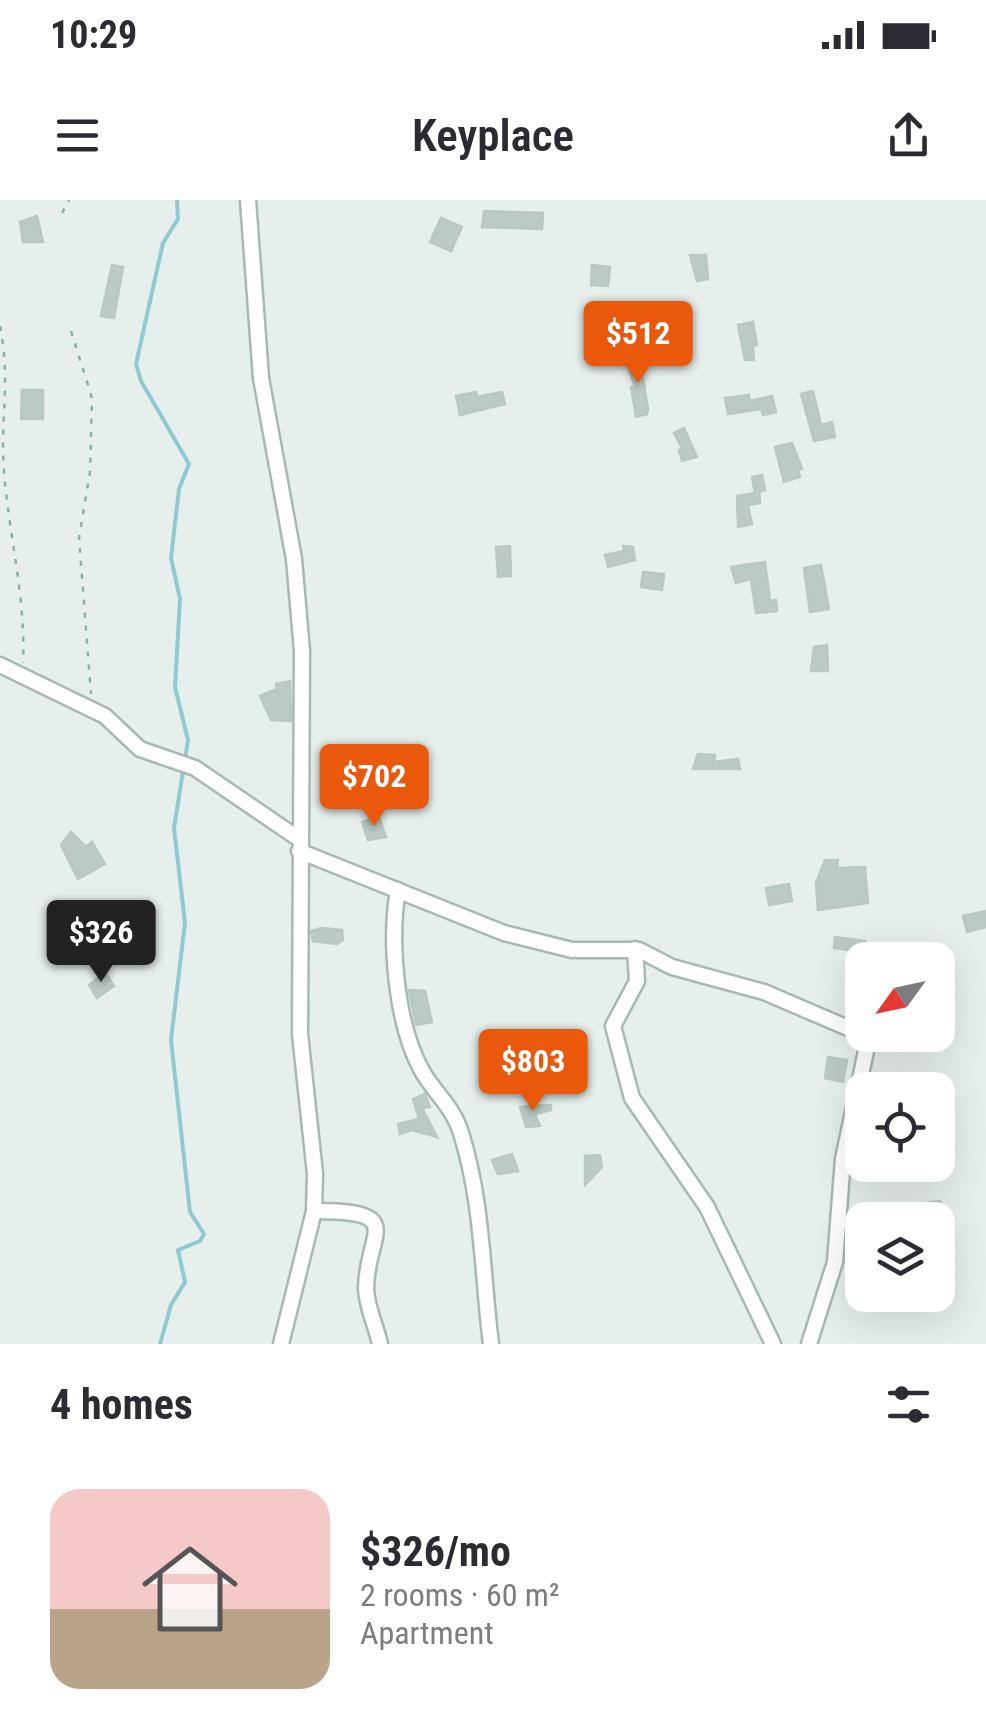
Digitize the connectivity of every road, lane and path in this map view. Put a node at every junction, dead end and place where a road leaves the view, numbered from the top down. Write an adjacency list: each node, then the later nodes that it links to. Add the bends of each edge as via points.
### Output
1 (69, 200): 3 (path)
2 (248, 200): 9 (street, via 262,378 300,603)
3 (62, 213)
4 (0, 326): 7 (path, via 8,379 4,475 24,616)
5 (70, 331): 8 (path, via 92,398 79,538)
6 (0, 665): 7 (street)
7 (23, 674): 8 (street)
8 (91, 708): 9 (street, via 140,749 195,768)
9 (299, 845): 10 (street, via 347,874); 14 (street, via 300,1034)
10 (398, 890): 11 (street, via 556,948); 17 (street, via 394,946 405,1015 416,1059 444,1096 463,1140 485,1247)
11 (635, 949): 12 (street); 18 (street, via 637,981 613,1026 629,1091 708,1207)
12 (845, 1026)
13 (866, 1052): 19 (street, via 842,1159 840,1235)
14 (314, 1211): 15 (street); 16 (street, via 363,1215 374,1226 377,1246 366,1290)
15 (280, 1344)
16 (380, 1344)
17 (491, 1344)
18 (773, 1344)
19 (810, 1344)

